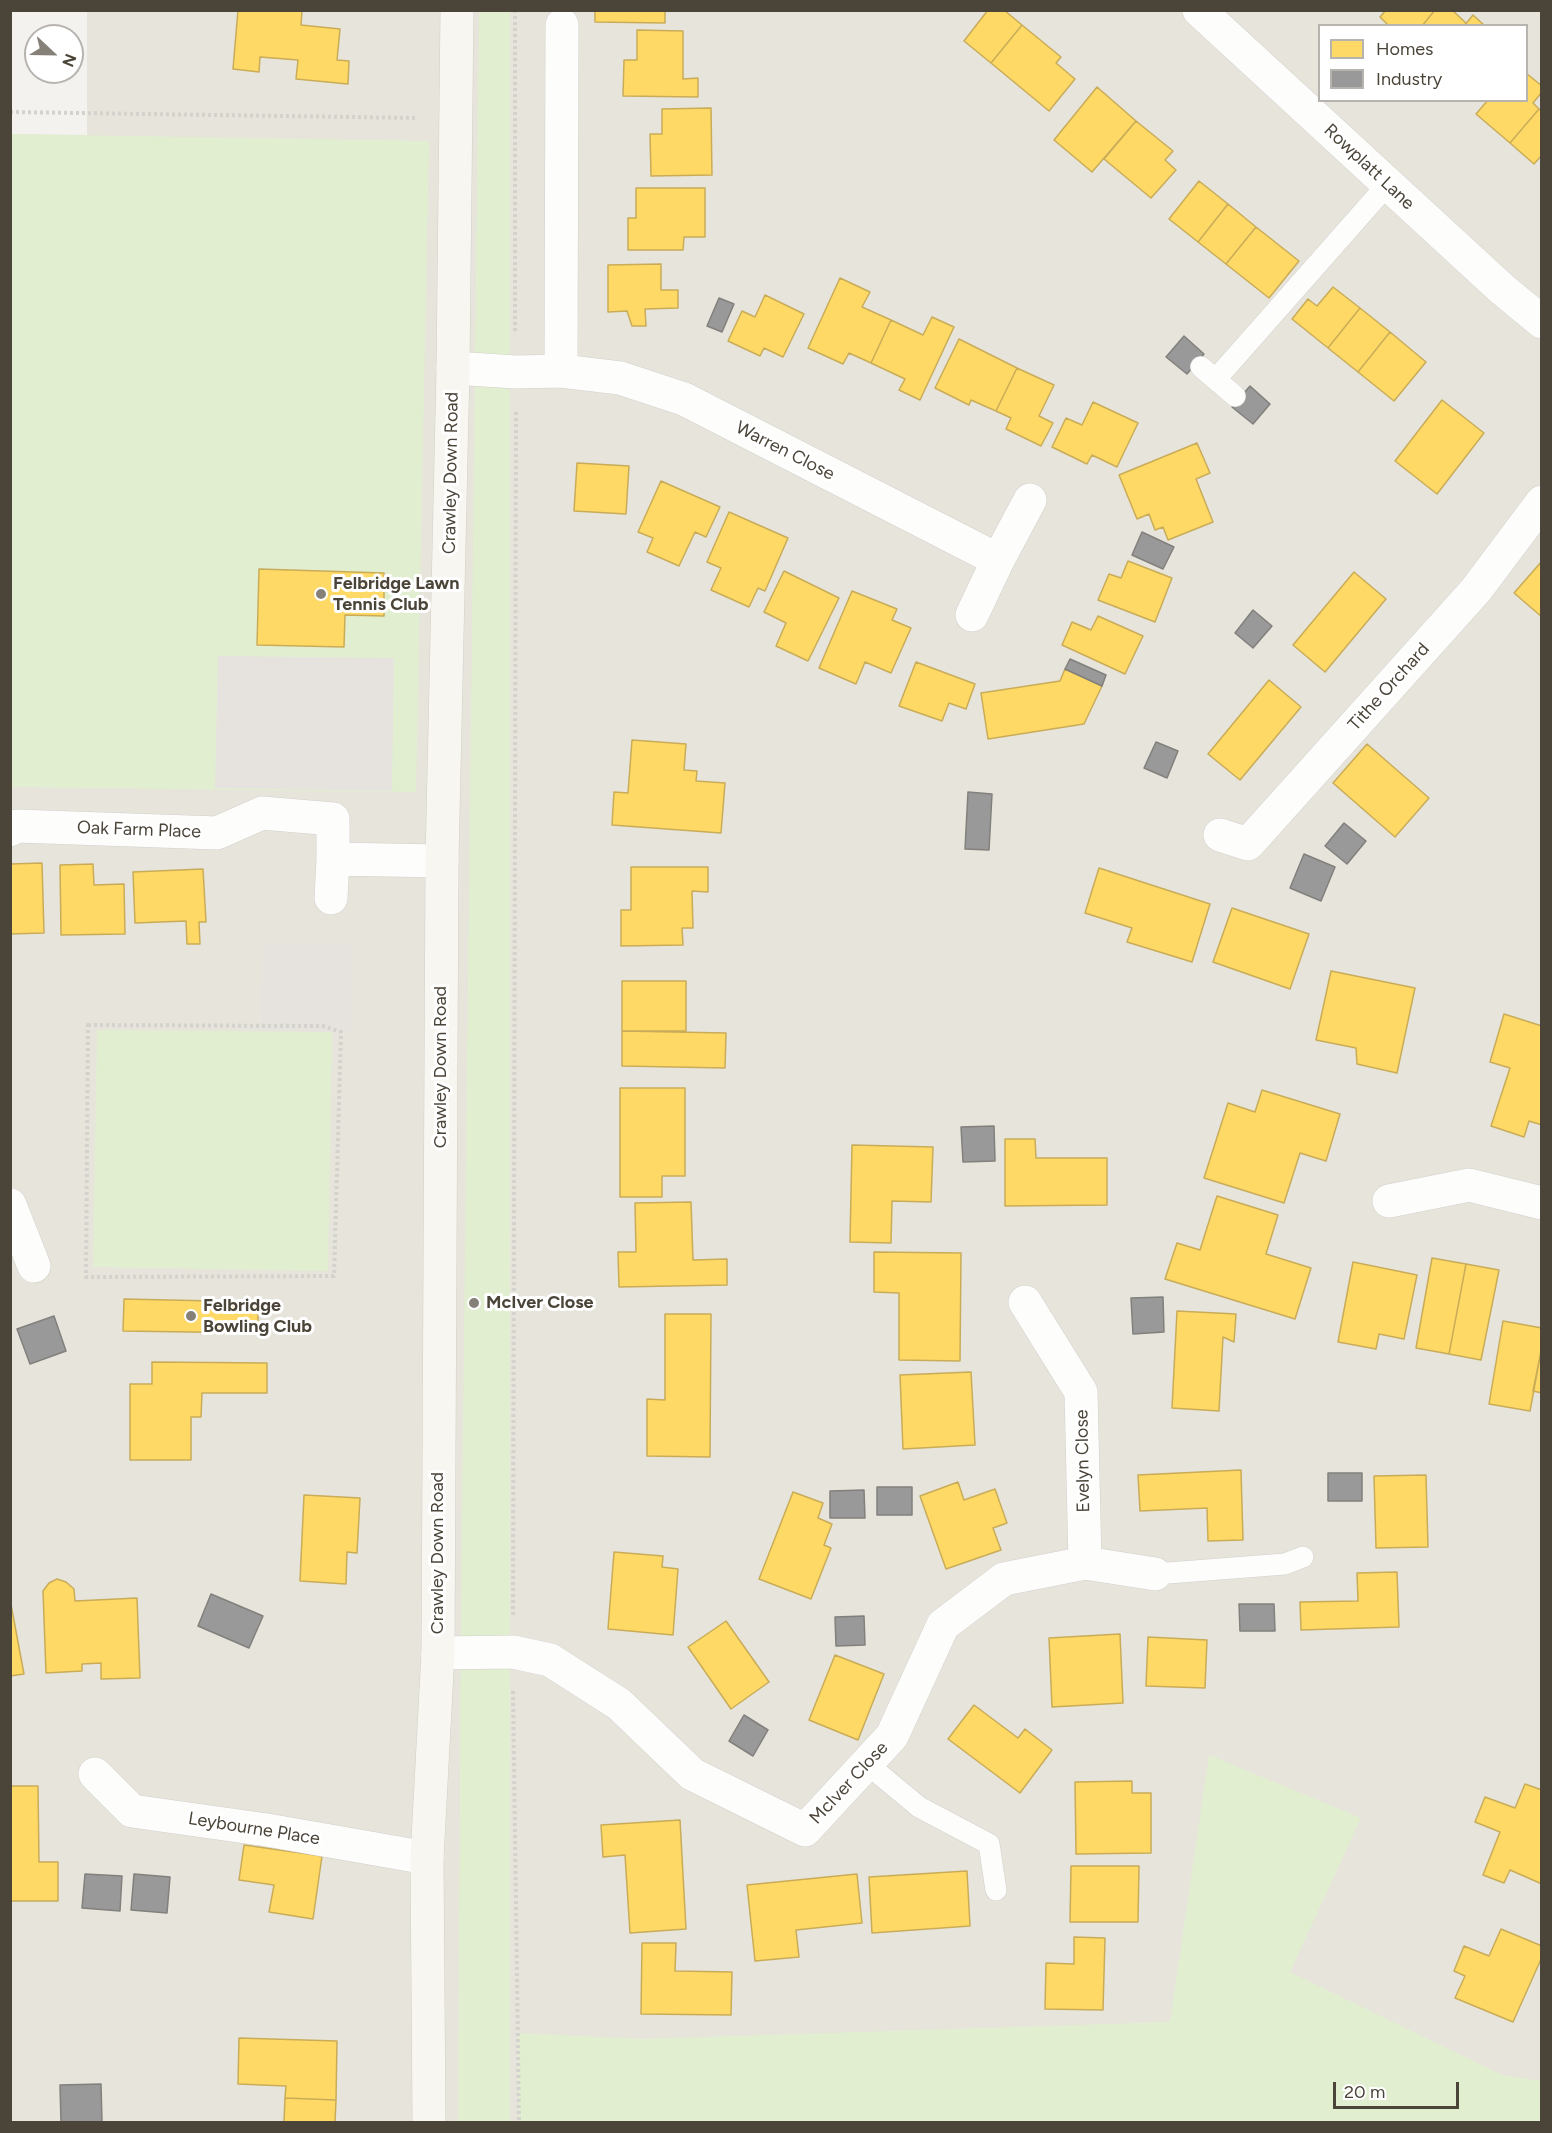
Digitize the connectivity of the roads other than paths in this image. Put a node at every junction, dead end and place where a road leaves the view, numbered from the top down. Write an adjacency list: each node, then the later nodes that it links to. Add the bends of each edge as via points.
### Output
1 (457, 10): 6 (street, Crawley Down Road)
2 (1199, 10): 4 (street, Rowplatt Lane)
3 (562, 25): 7 (street)
4 (1388, 184): 5 (street, Rowplatt Lane); 8 (lane, via 1209,373)
5 (1542, 322)
6 (453, 368): 7 (street, Warren Close); 16 (street, Crawley Down Road)
7 (561, 372): 11 (street, Warren Close, via 620,378 684,399)
8 (1235, 396)
9 (1030, 500): 11 (street)
10 (1542, 502): 14 (street, Tithe Orchard, via 1476,590 1248,844)
11 (998, 560): 12 (street)
12 (972, 615)
13 (10, 830): 15 (street, Oak Farm Place, via 17,826 217,833 262,813 333,819)
14 (1220, 835)
15 (333, 859): 16 (street); 17 (street, Oak Farm Place)
16 (442, 861): 26 (street, Crawley Down Road)
17 (331, 898)
18 (1389, 1201): 19 (street, via 1468,1185)
19 (1542, 1203)
20 (10, 1205): 21 (street)
21 (34, 1266)
22 (1025, 1302): 24 (street, Evelyn Close, via 1081,1392)
23 (1303, 1557): 25 (lane, via 1285,1564)
24 (1085, 1563): 25 (street, McIver Close); 27 (street, McIver Close, via 1004,1579 943,1625 892,1736)
25 (1155, 1574)
26 (438, 1653): 27 (street, McIver Close, via 513,1652 550,1660 619,1704 692,1774 805,1830); 29 (street, Crawley Down Road)
27 (867, 1763): 30 (lane, via 918,1807 989,1844)
28 (95, 1774): 29 (street, Leybourne Place, via 132,1811)
29 (427, 1858): 31 (street, Crawley Down Road)
30 (996, 1890)
31 (429, 2122)

